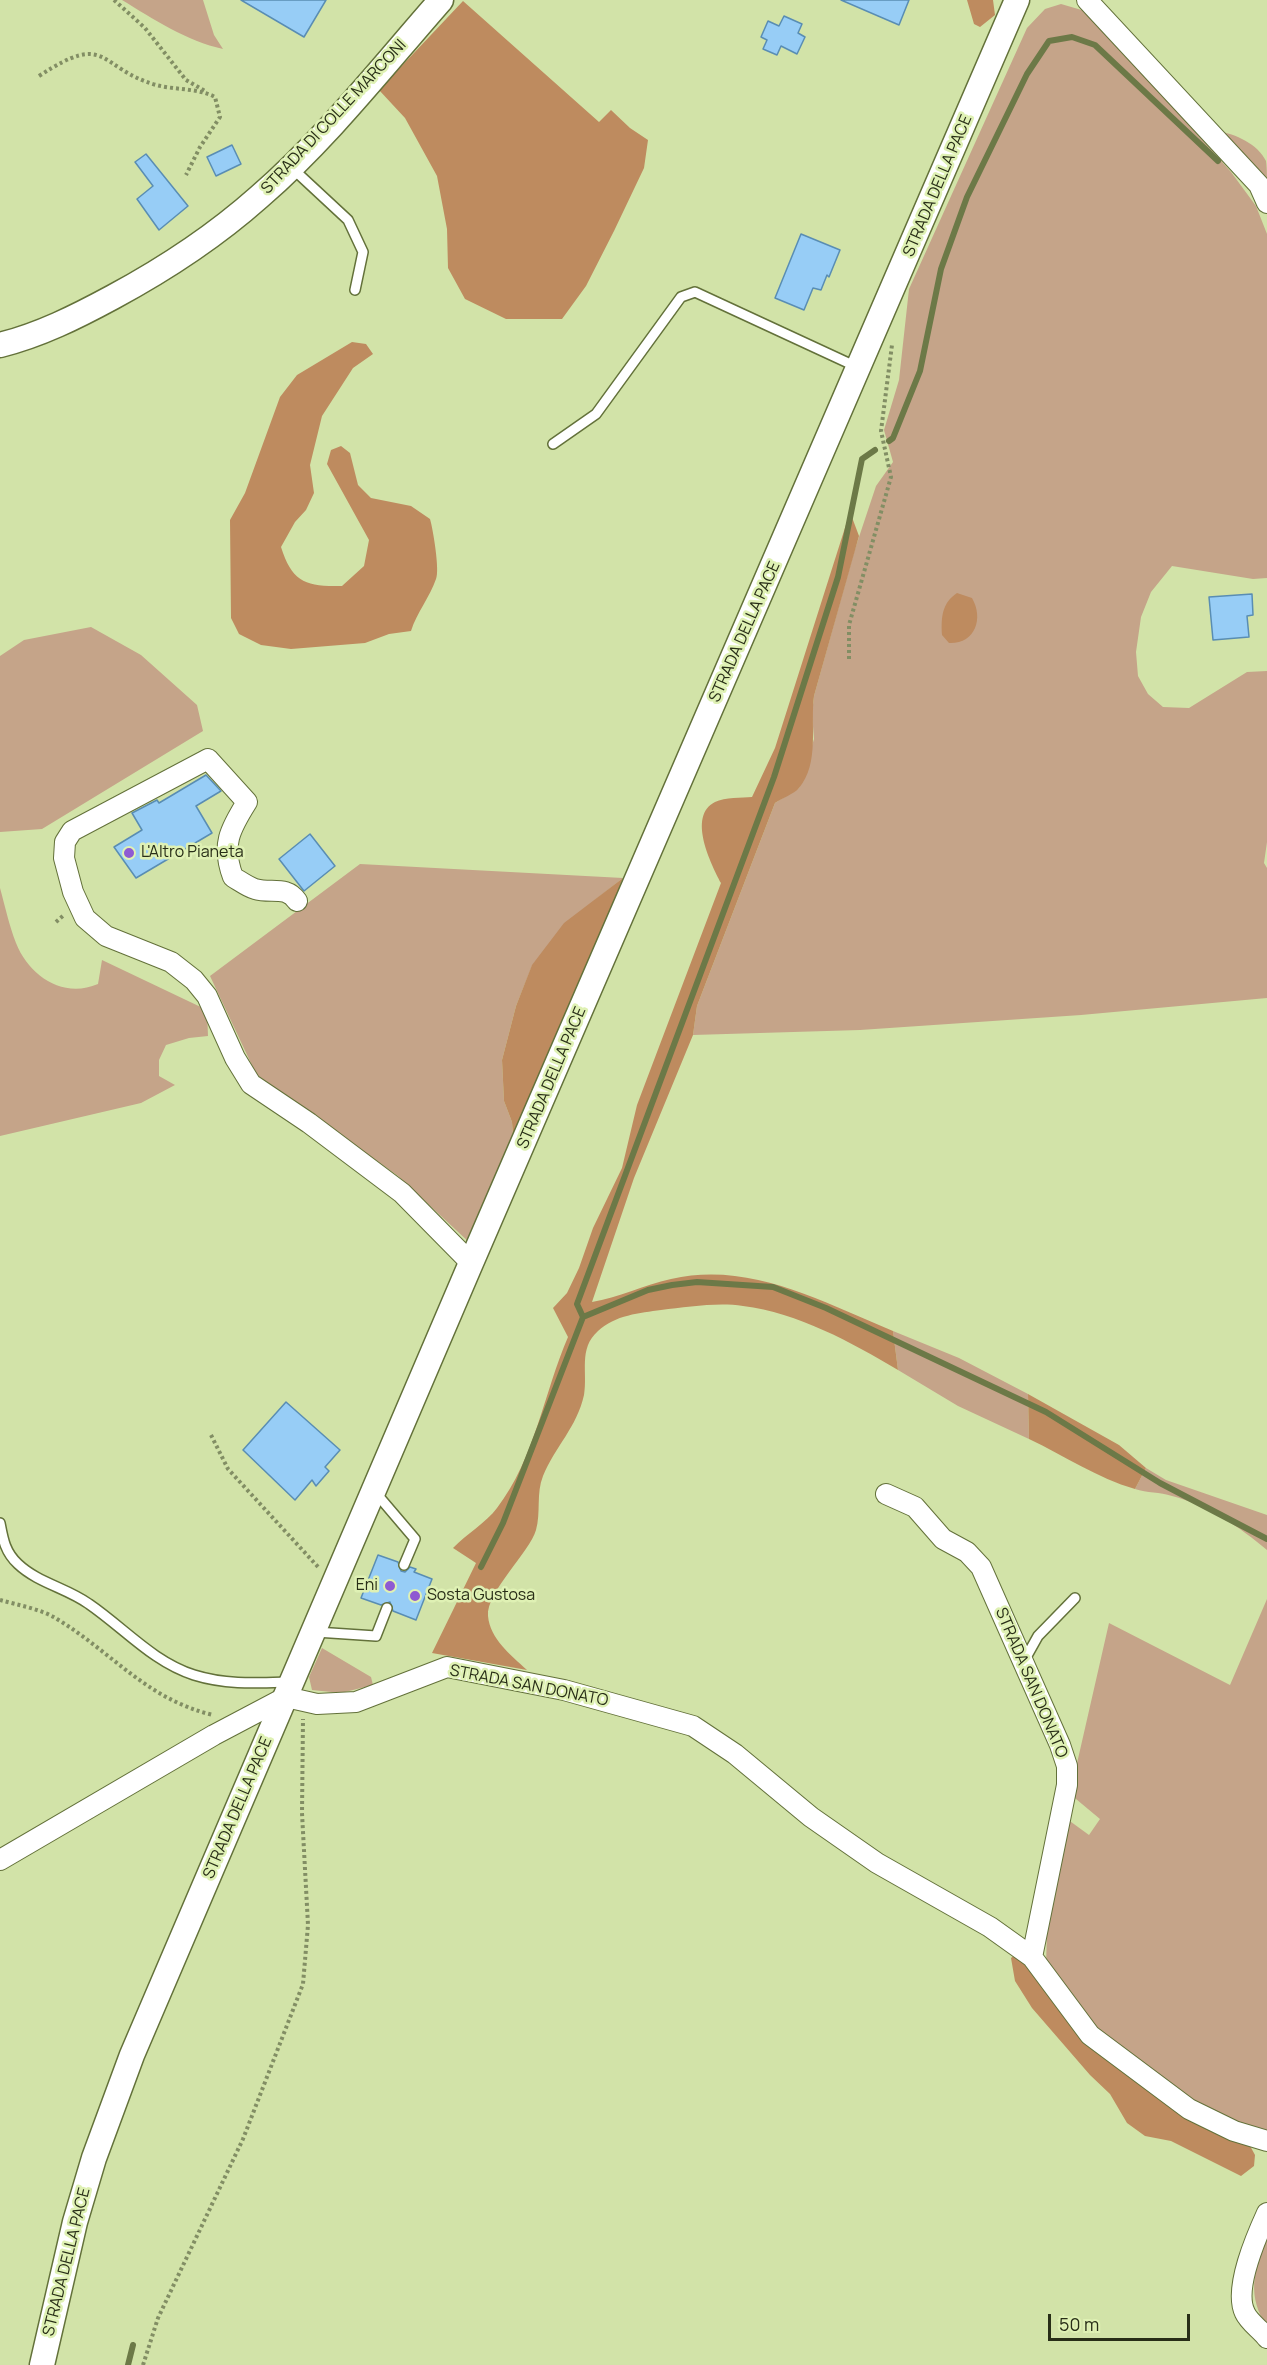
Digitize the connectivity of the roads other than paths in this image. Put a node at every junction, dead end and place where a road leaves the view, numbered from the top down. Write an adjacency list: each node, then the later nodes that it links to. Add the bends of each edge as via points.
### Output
1 (441, 0): 4 (street, STRADA DI COLLE MARCONI)
2 (1017, 0): 8 (street, STRADA DELLA PACE)
3 (1087, 0): 5 (street, via 1259,185)
4 (291, 167): 6 (lane, via 348,220 363,252); 7 (street, STRADA DI COLLE MARCONI, via 217,232 156,274 59,325)
5 (1267, 203)
6 (355, 290)
7 (0, 345)
8 (859, 368): 9 (lane, via 695,292 681,297 596,414); 11 (street, STRADA DELLA PACE)
9 (553, 444)
10 (297, 901): 11 (street, via 282,890 255,889 233,877 225,858 231,828 247,802 208,759 72,831 65,842 64,858 85,918 106,936 171,962 194,980 207,996 251,1084 402,1194)
11 (471, 1263): 12 (street, STRADA DELLA PACE)
12 (374, 1491): 15 (lane, via 415,1539); 18 (street, STRADA DELLA PACE)
13 (886, 1494): 19 (street, STRADA SAN DONATO, via 915,1507 943,1539 967,1552 981,1567)
14 (0, 1523): 20 (lane, via 5,1548 18,1564 88,1603 138,1645 192,1675)
15 (404, 1565)
16 (1075, 1598): 19 (lane, via 1038,1636)
17 (387, 1608): 18 (lane, via 376,1636)
18 (314, 1632): 20 (street, STRADA DELLA PACE)
19 (1023, 1661): 22 (street, STRADA SAN DONATO, via 1067,1766)
20 (294, 1693): 21 (street); 22 (street, STRADA SAN DONATO, via 317,1704 356,1702 447,1667 564,1690 693,1726 878,1863 990,1927); 26 (street, STRADA DELLA PACE, via 113,2104 75,2222)
21 (0, 1860)
22 (1032, 1957): 23 (street, STRADA SAN DONATO, via 1090,2035 1189,2109 1234,2131)
23 (1267, 2140)
24 (1267, 2213): 25 (street, via 1250,2250 1243,2291 1244,2312)
25 (1267, 2338)
26 (42, 2365)

